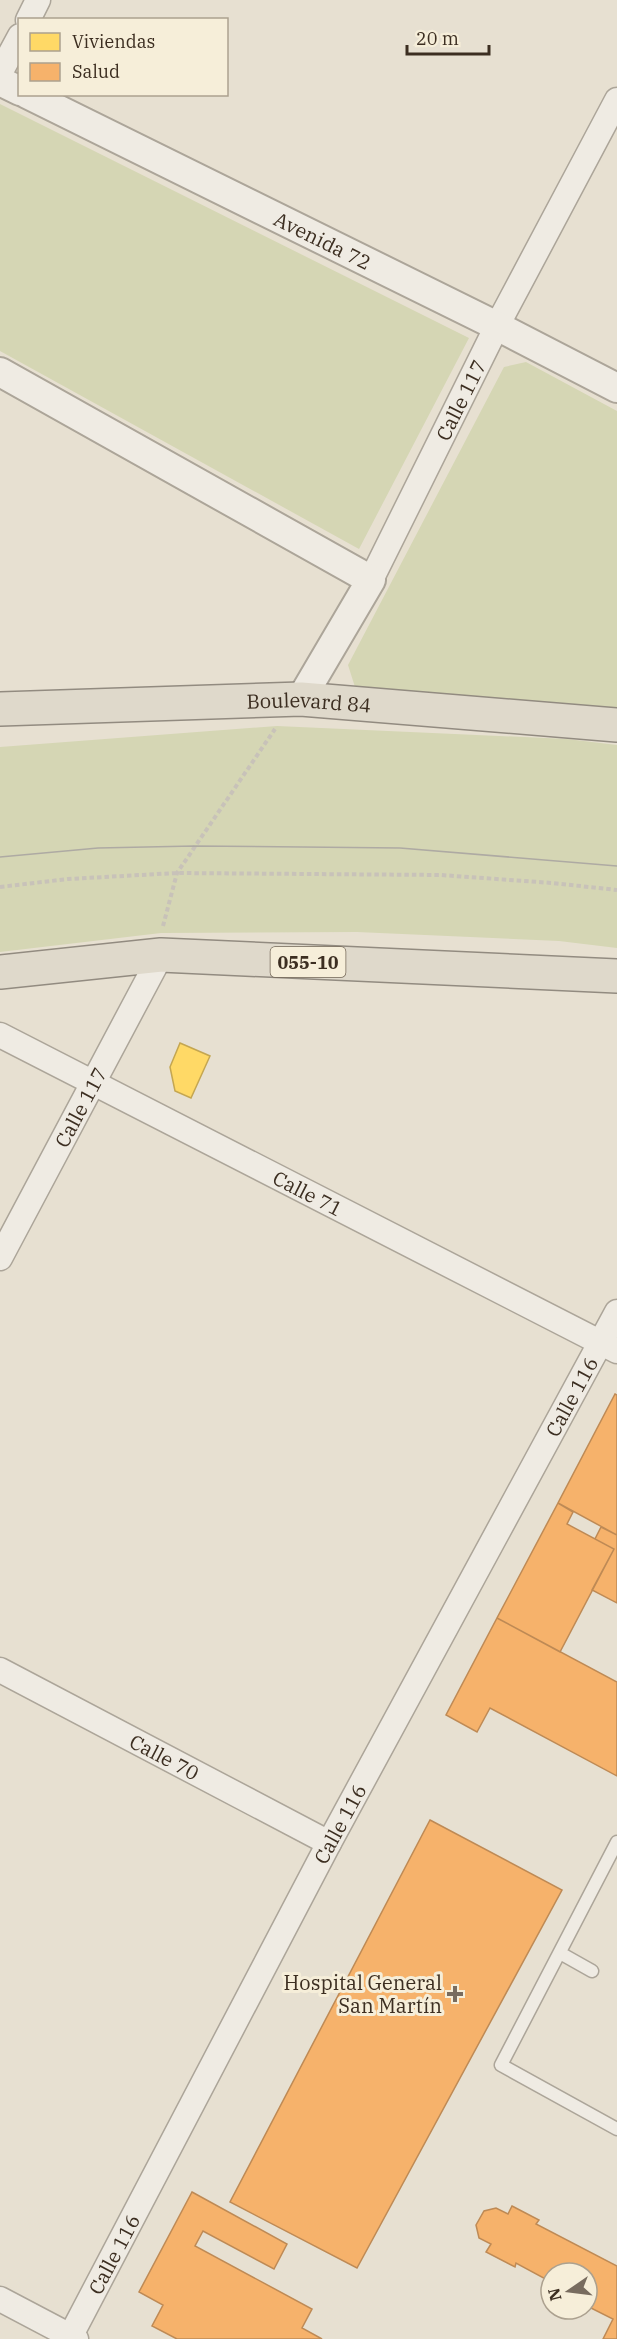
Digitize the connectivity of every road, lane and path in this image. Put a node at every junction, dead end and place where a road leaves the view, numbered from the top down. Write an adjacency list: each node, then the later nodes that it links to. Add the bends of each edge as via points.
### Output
1 (39, 0): 2 (street)
2 (29, 18)
3 (18, 40): 4 (street)
4 (0, 73)
5 (0, 81): 6 (street)
6 (18, 90)
7 (31, 96): 9 (street, Avenida 72)
8 (617, 100): 9 (street, Calle 117)
9 (497, 326): 11 (street, Avenida 72); 12 (street, Calle 117)
10 (0, 372): 12 (street)
11 (617, 388)
12 (371, 580): 13 (street, Calle 117)
13 (301, 699): 14 (highway, Boulevard 84); 15 (highway, Boulevard 84); 16 (path, via 249,765)
14 (0, 710)
15 (617, 725)
16 (177, 873): 17 (path); 18 (path, via 441,875); 19 (path, via 161,933)
17 (0, 887)
18 (617, 890)
19 (161, 955): 20 (highway, 055-10); 21 (highway, 055-10); 23 (street, Calle 117)
20 (0, 972)
21 (617, 976)
22 (0, 1035): 23 (street, Calle 71)
23 (94, 1082): 24 (street, Calle 117); 26 (street, Calle 71)
24 (0, 1258)
25 (617, 1312): 26 (street, Calle 116)
26 (609, 1346): 29 (street, Calle 116)
27 (0, 1670): 29 (street, Calle 70)
28 (617, 1842): 30 (lane)
29 (328, 1843): 34 (street, Calle 116)
30 (560, 1953): 31 (lane); 32 (lane, via 501,2065)
31 (592, 1971)
32 (617, 2129)
33 (0, 2299): 34 (street)
34 (72, 2338)

